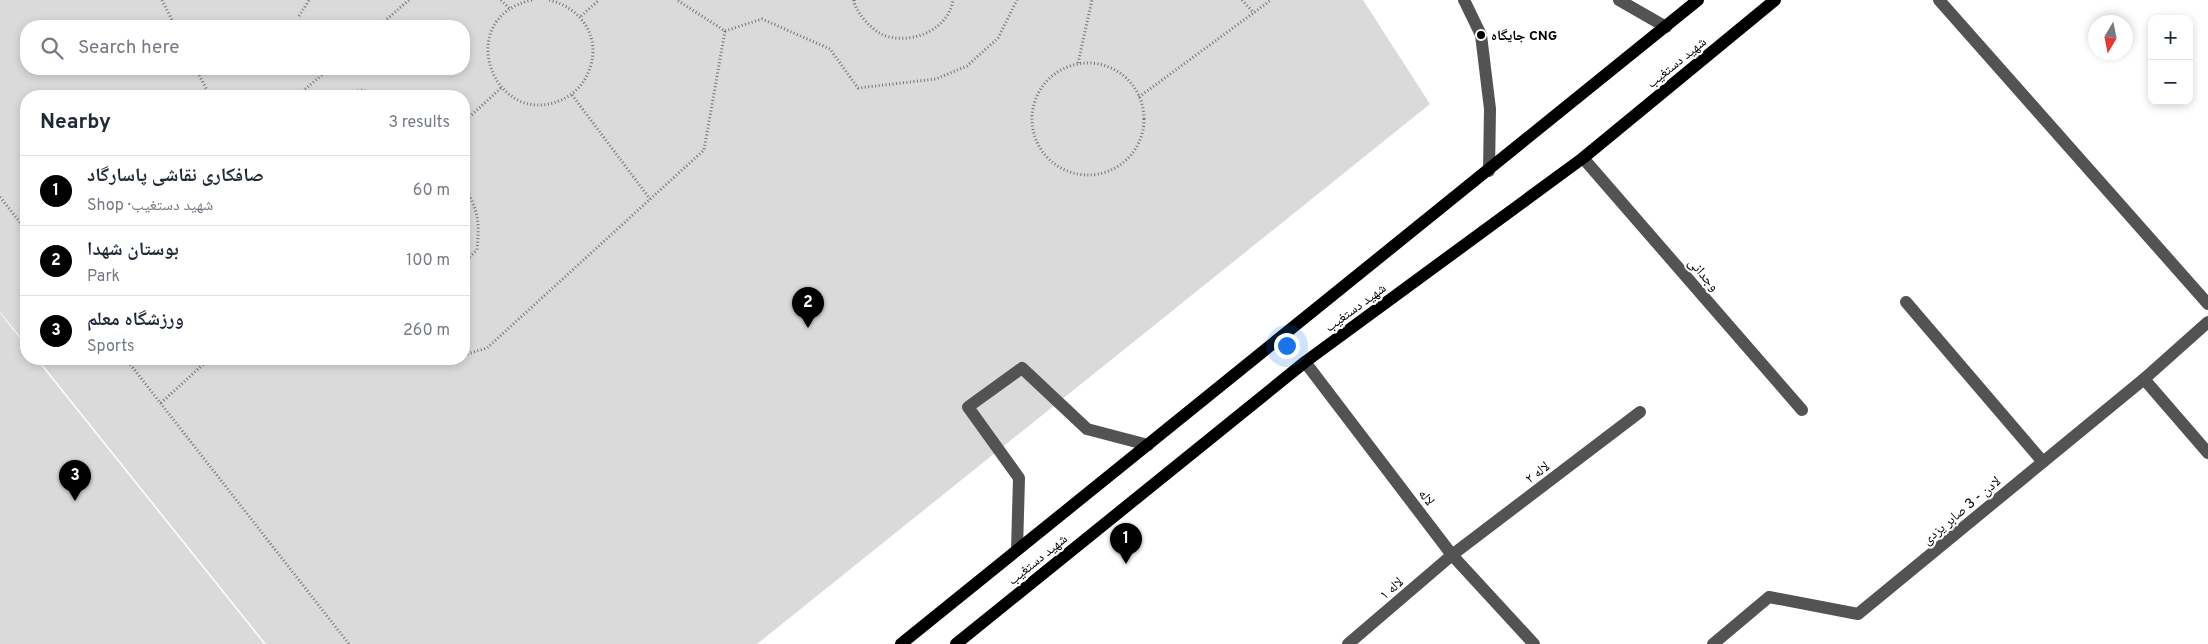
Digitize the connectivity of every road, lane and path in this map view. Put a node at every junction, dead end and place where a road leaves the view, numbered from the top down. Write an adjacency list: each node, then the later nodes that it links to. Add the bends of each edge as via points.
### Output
1 (162, 0): 24 (path)
2 (309, 0): 22 (path)
3 (409, 0): 25 (path)
4 (501, 0): 20 (path)
5 (532, 0): 20 (path)
6 (549, 0): 23 (path, via 563,3)
7 (599, 0): 23 (path)
8 (677, 0): 27 (path)
9 (854, 0): 10 (path, via 867,25 889,37 914,38 937,28 952,8)
10 (953, 0)
11 (1017, 0): 27 (path, via 998,38 967,66 936,79 858,88 830,49 762,19)
12 (1092, 0): 28 (path)
13 (1242, 0): 21 (path)
14 (1271, 0): 21 (path)
15 (1464, 0): 38 (street, via 1482,34 1490,109)
16 (1619, 0): 26 (street)
17 (1698, 0): 26 (main road, شهید دستغیب)
18 (1776, 0): 37 (main road, شهید دستغیب)
19 (1940, 0): 45 (street)
20 (510, 9): 31 (path, via 501,15 490,35 487,57 494,78)
21 (1254, 13): 35 (path)
22 (299, 16)
23 (581, 16): 34 (path, via 592,36 594,58 587,79)
24 (171, 20)
25 (386, 20)
26 (1666, 27): 38 (main road, شهید دستغیب)
27 (725, 31): 41 (path, via 704,150)
28 (1078, 63): 35 (path, via 1107,65 1132,82); 35 (path, via 1050,75 1034,100 1031,130 1044,156 1068,173 1098,176 1125,163 1143,139 1145,109)
29 (199, 75): 32 (path)
30 (322, 75): 33 (path)
31 (502, 87): 34 (path, via 529,104 551,104); 36 (path)
32 (207, 90)
33 (304, 90)
34 (572, 95): 41 (path)
35 (1139, 97)
36 (470, 116)
37 (1583, 158): 48 (main road, شهید دستغیب); 53 (street, وجدانی)
38 (1488, 171): 55 (main road, شهید دستغیب)
39 (0, 196): 42 (path)
40 (470, 196): 43 (path, via 476,208 479,228 477,250)
41 (650, 199): 47 (path, via 487,348)
42 (20, 222)
43 (470, 256)
44 (1906, 302): 57 (street)
45 (2208, 304)
46 (2208, 322): 51 (street, لادن - 3 صابر یزدی)
47 (470, 353)
48 (1305, 362): 59 (street, لاله); 62 (main road, شهید دستغیب)
49 (131, 365): 52 (path)
50 (202, 365): 52 (path)
51 (2144, 379): 56 (street); 57 (street, لادن - 3 صابر یزدی)
52 (161, 403): 60 (path)
53 (1802, 410)
54 (1640, 412): 59 (street, لاله ۲)
55 (1148, 445): 58 (main road, شهید دستغیب); 58 (street, via 1087,429 1022,368 968,407 1019,478)
56 (2208, 453)
57 (2042, 462): 65 (street, لادن - 3 صابر یزدی, via 1858,614 1769,597)
58 (1017, 550): 61 (main road, شهید دستغیب)
59 (1452, 555): 63 (street, لاله ۱); 64 (street, لاله)
60 (348, 644)
61 (901, 644)
62 (956, 644)
63 (1348, 644)
64 (1534, 644)
65 (1713, 644)

